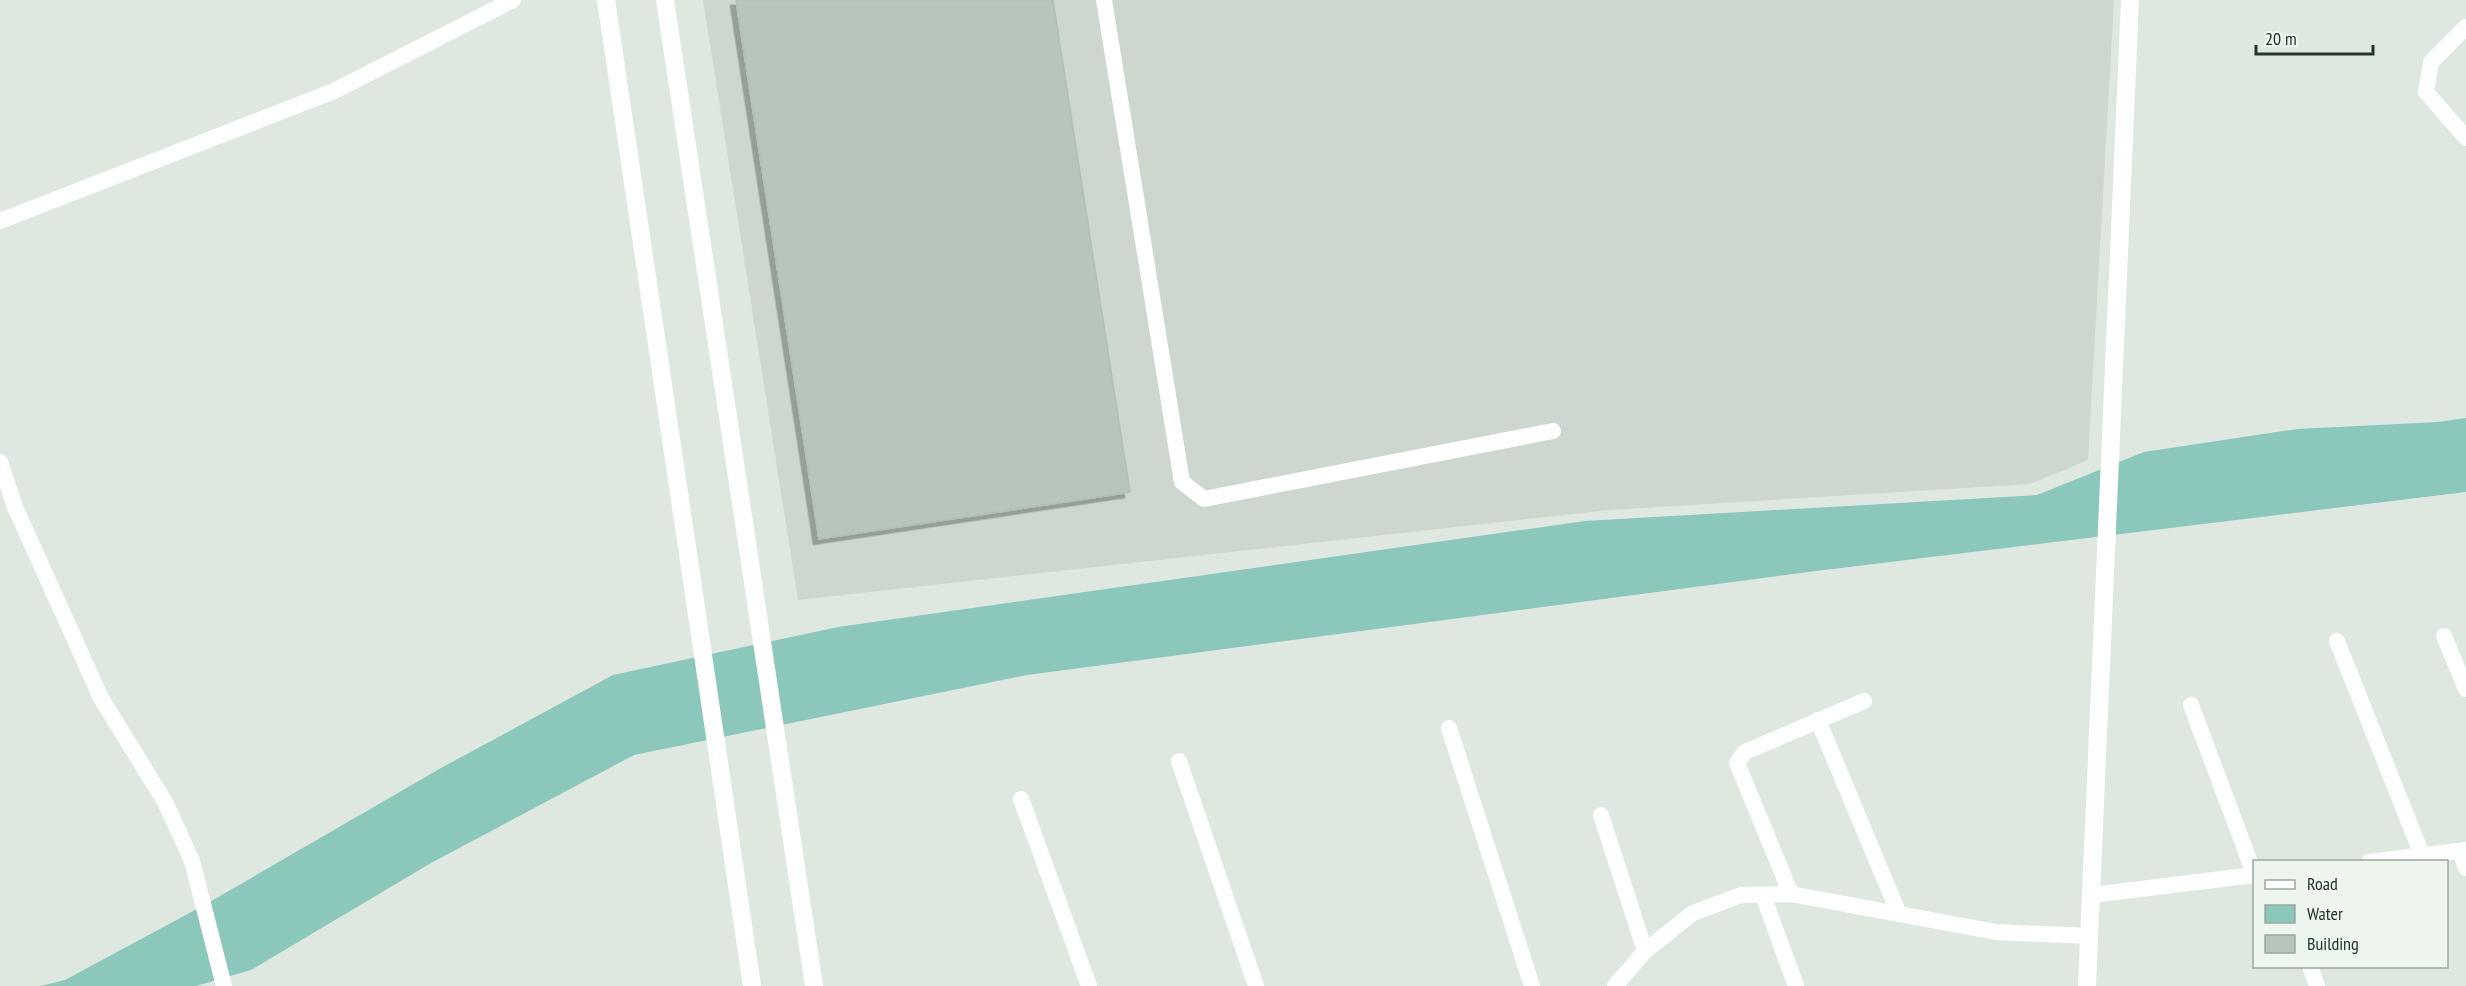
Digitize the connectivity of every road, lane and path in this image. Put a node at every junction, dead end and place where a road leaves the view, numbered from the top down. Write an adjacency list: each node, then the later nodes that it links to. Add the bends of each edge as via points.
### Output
1 (513, 0): 8 (lane, via 334,91)
2 (606, 0): 37 (street)
3 (665, 0): 38 (street)
4 (1104, 0): 9 (lane, via 1182,482 1204,499)
5 (2130, 0): 31 (street)
6 (2466, 27): 7 (lane, via 2431,62 2426,92)
7 (2466, 138)
8 (0, 220)
9 (1553, 431)
10 (0, 462): 11 (lane)
11 (15, 507): 12 (lane); 36 (lane, via 101,698 165,802 192,861)
12 (0, 515)
13 (2444, 636): 15 (lane)
14 (2337, 641): 24 (lane)
15 (2466, 689)
16 (1864, 701): 18 (lane)
17 (2191, 705): 27 (lane)
18 (1818, 720): 29 (lane, via 1745,752 1737,764); 32 (lane)
19 (1449, 728): 41 (lane)
20 (1179, 760): 40 (lane)
21 (1021, 799): 39 (lane)
22 (1601, 815): 34 (lane)
23 (2463, 850): 24 (lane); 26 (lane)
24 (2422, 855): 25 (lane)
25 (2378, 860)
26 (2466, 868)
27 (2253, 871)
28 (2253, 874): 31 (lane)
29 (1791, 894): 30 (lane); 32 (lane)
30 (1763, 895): 34 (lane, via 1742,895 1693,914); 43 (lane)
31 (2092, 895): 33 (street)
32 (1899, 914): 33 (lane, via 1996,932)
33 (2089, 936): 44 (street)
34 (1645, 951): 42 (lane)
35 (2311, 968): 45 (lane)
36 (224, 986)
37 (752, 986)
38 (814, 986)
39 (1089, 986)
40 (1256, 986)
41 (1532, 986)
42 (1615, 986)
43 (1796, 986)
44 (2087, 986)
45 (2317, 986)

